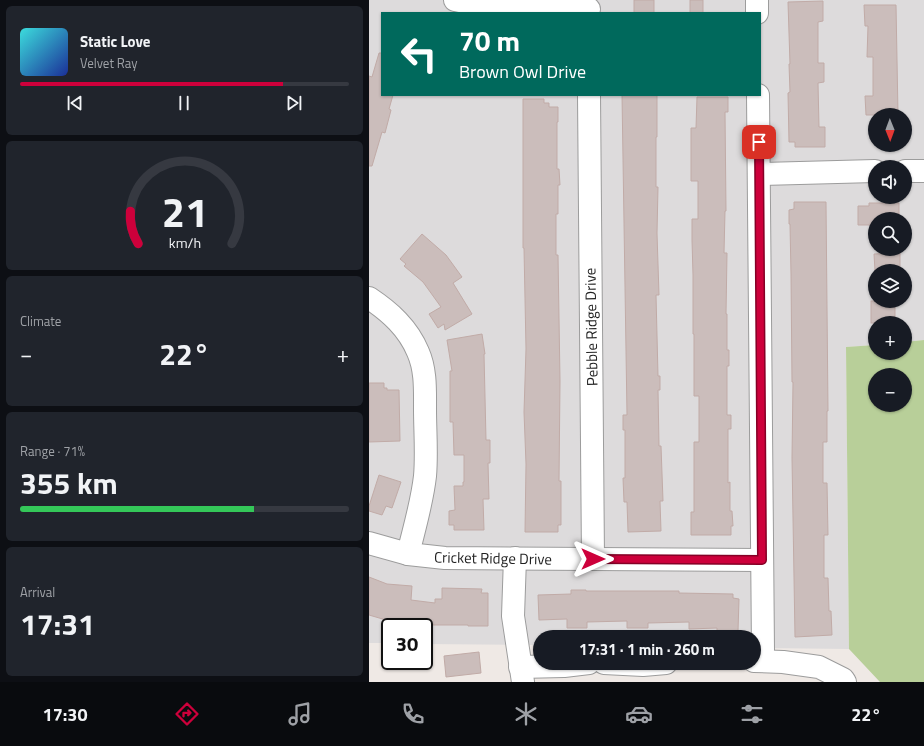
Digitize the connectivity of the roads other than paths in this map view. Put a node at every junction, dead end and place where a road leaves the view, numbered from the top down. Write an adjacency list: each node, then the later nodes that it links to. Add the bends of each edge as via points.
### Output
1 (455, 0): 3 (street, via 488,7)
2 (757, 0): 4 (street)
3 (589, 7)
4 (757, 12)
5 (589, 96): 15 (street, Pebble Ridge Drive)
6 (758, 96): 10 (street)
7 (868, 171): 10 (street)
8 (912, 171): 9 (street)
9 (924, 171)
10 (759, 174): 16 (street)
11 (369, 298): 13 (street, via 383,307 406,330 418,352 424,373 425,475)
12 (369, 543): 13 (street, Cricket Ridge Drive)
13 (408, 554): 14 (street, Cricket Ridge Drive, via 445,558)
14 (515, 558): 15 (street, Cricket Ridge Drive); 20 (street, via 513,616)
15 (593, 559): 16 (street, Cricket Ridge Drive)
16 (762, 560): 17 (street)
17 (760, 630)
18 (761, 656): 21 (street, via 783,662 819,667)
19 (542, 670): 20 (street)
20 (521, 674)
21 (845, 682)

